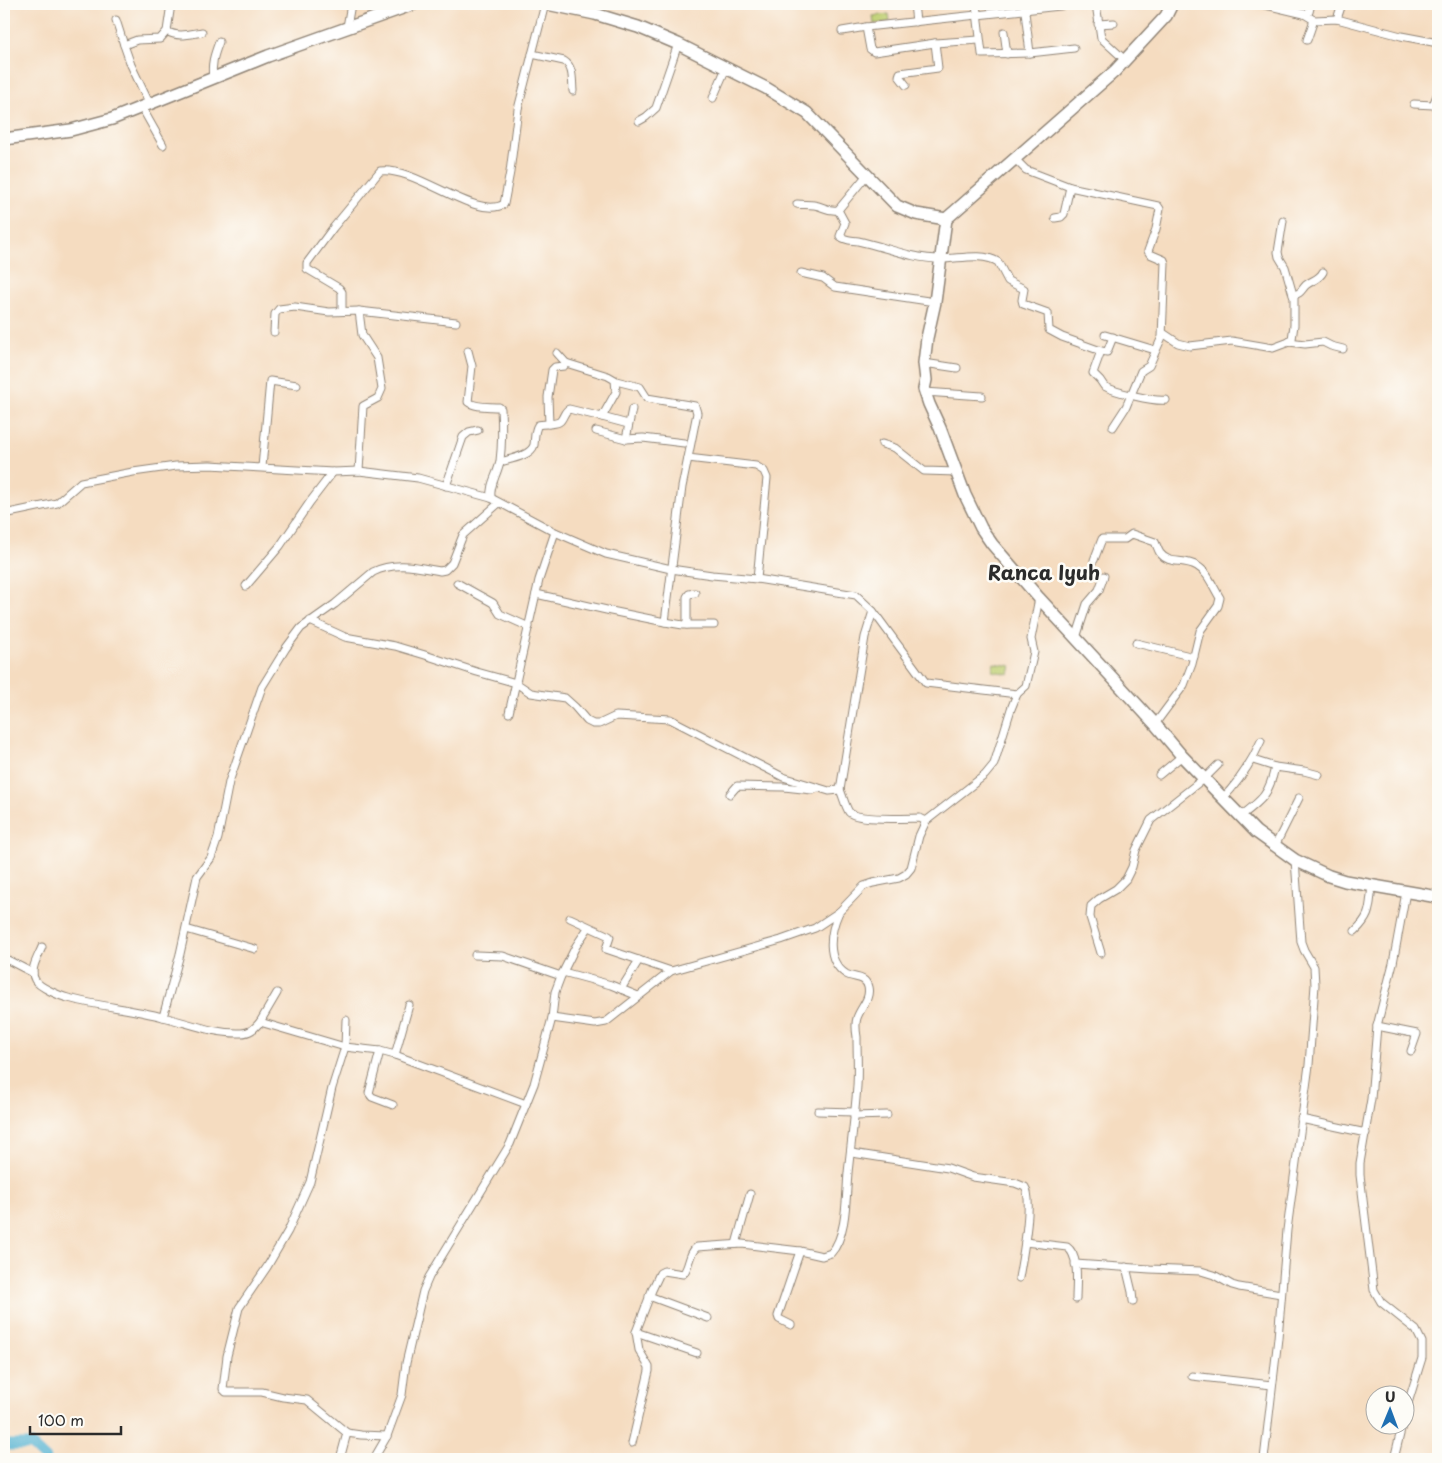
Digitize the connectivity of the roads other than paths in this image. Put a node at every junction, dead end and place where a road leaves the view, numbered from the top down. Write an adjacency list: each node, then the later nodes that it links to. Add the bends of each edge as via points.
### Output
1 (171, 4): 24 (street)
2 (350, 4): 22 (street)
3 (410, 4): 22 (main road)
4 (546, 4): 33 (main road, via 638,27); 37 (street)
5 (914, 4): 19 (street)
6 (976, 4): 15 (street)
7 (1078, 4): 13 (street)
8 (1096, 4): 21 (street)
9 (1172, 4): 39 (main road, via 1166,16)
10 (1262, 4): 14 (street)
11 (1311, 4): 14 (street, via 1309,12)
12 (1342, 4): 16 (street)
13 (1024, 7): 15 (street); 36 (street)
14 (1304, 14): 18 (street)
15 (977, 16): 19 (street); 28 (street)
16 (1337, 19): 18 (street); 32 (street)
17 (116, 20): 34 (street)
18 (1314, 20): 29 (street)
19 (916, 22): 23 (street)
20 (1114, 23): 21 (street)
21 (1098, 24): 39 (street, via 1102,41)
22 (347, 27): 41 (main road)
23 (866, 27): 26 (street); 31 (street, via 870,49 874,52)
24 (167, 31): 25 (street, via 179,35); 34 (street, via 157,40 137,40)
25 (202, 32)
26 (842, 32)
27 (1004, 32): 38 (street)
28 (979, 40): 31 (street); 38 (street, via 982,54)
29 (1307, 40)
30 (219, 42): 41 (street, via 212,67)
31 (935, 43): 42 (street, via 938,68 900,73)
32 (1438, 43)
33 (678, 44): 40 (main road); 48 (street, via 656,108)
34 (124, 45): 47 (street)
35 (1074, 48): 36 (street)
36 (1030, 53): 38 (street)
37 (532, 54): 43 (street, via 566,62 571,68); 64 (street, via 518,109 504,204 492,208 479,205 403,173 380,172 307,263 307,269 340,288)
38 (1007, 54)
39 (1125, 60): 51 (main road)
40 (726, 68): 45 (street); 52 (main road, via 807,113)
41 (214, 78): 47 (main road)
42 (906, 85)
43 (573, 91)
44 (1438, 93): 46 (street, via 1433,104)
45 (713, 98)
46 (1414, 104)
47 (145, 105): 49 (main road, via 112,119 70,130); 50 (street)
48 (639, 121)
49 (4, 139)
50 (163, 145)
51 (1014, 158): 53 (street, via 1026,170); 57 (main road)
52 (867, 175): 55 (street); 57 (main road, via 897,206 916,214)
53 (1070, 187): 56 (street, via 1064,214); 68 (street, via 1160,207 1148,251 1165,263)
54 (797, 204): 55 (street)
55 (838, 210): 59 (street, via 845,223 841,238 915,257)
56 (1055, 218)
57 (946, 219): 59 (main road)
58 (1283, 221): 62 (street, via 1278,252)
59 (940, 259): 63 (main road); 75 (street, via 966,257 998,262 1008,281 1024,289 1023,304 1048,313 1049,330)
60 (1323, 272): 62 (street, via 1298,294)
61 (801, 274): 63 (street, via 823,278 835,287)
62 (1293, 294): 71 (street, via 1294,325)
63 (935, 302): 78 (main road)
64 (342, 310): 65 (street); 67 (street, via 279,309 275,314)
65 (359, 311): 66 (street); 99 (street, via 362,335 377,358 382,389 378,398 363,406)
66 (456, 322)
67 (274, 332)
68 (1163, 333): 71 (street, via 1190,346 1232,341 1273,348); 73 (street)
69 (1105, 335): 70 (street)
70 (1113, 337): 73 (street); 75 (street, via 1108,352)
71 (1289, 342): 72 (street, via 1323,342)
72 (1344, 349)
73 (1155, 350): 83 (street)
74 (468, 351): 97 (street, via 472,366 468,402 501,409)
75 (1100, 351): 83 (street, via 1093,368 1094,376 1107,388)
76 (556, 353): 77 (street)
77 (566, 363): 80 (street); 88 (street, via 552,370)
78 (924, 364): 79 (street); 82 (main road)
79 (957, 368)
80 (616, 381): 87 (street, via 615,395); 96 (street, via 636,385 647,398 695,406 697,413)
81 (296, 385): 98 (street, via 270,382)
82 (925, 392): 84 (street); 101 (main road)
83 (1132, 395): 85 (street); 90 (street)
84 (982, 396)
85 (1166, 400)
86 (632, 409): 89 (street)
87 (602, 418): 88 (street, via 569,409 560,422); 89 (street)
88 (549, 424): 97 (street, via 538,425 534,445 528,453)
89 (628, 424): 93 (street)
90 (1113, 427)
91 (478, 430): 102 (street, via 463,437)
92 (596, 431): 93 (street)
93 (626, 439): 94 (street)
94 (684, 443)
95 (882, 444): 101 (street, via 895,448 924,471)
96 (688, 458): 108 (street); 110 (street, via 756,466 766,474)
97 (500, 462): 103 (street, via 491,485)
98 (262, 467): 100 (street); 105 (street, via 176,466 100,478 81,482 57,503)
99 (359, 471): 100 (street); 102 (street, via 418,478)
100 (333, 472): 112 (street, via 280,546)
101 (956, 472): 115 (main road, via 981,528)
102 (446, 486): 103 (street)
103 (491, 498): 104 (street)
104 (499, 503): 106 (street); 117 (street, via 463,535 452,563 445,570 402,565 384,567)
105 (4, 514)
106 (555, 532): 108 (street, via 606,554); 114 (street)
107 (1094, 560): 124 (street, via 1102,540 1125,539 1133,534 1155,542 1168,560 1185,561 1202,570 1220,601 1200,631)
108 (671, 569): 110 (street); 118 (street)
109 (1104, 576): 122 (street, via 1099,590 1087,604)
110 (757, 579): 116 (street, via 856,595)
111 (457, 583): 121 (street, via 493,603 500,614)
112 (246, 586)
113 (694, 593): 119 (street, via 687,597)
114 (536, 594): 118 (street); 121 (street)
115 (1039, 598): 122 (main road); 126 (street, via 1031,639 1034,649 1026,686)
116 (873, 611): 126 (street, via 926,683); 138 (street, via 865,637)
117 (310, 621): 125 (street, via 345,637 425,654); 152 (street, via 286,648 258,695 228,782 218,838 211,858 197,878)
118 (665, 622): 119 (street)
119 (688, 624): 120 (street)
120 (714, 625)
121 (528, 627): 125 (street)
122 (1076, 638): 128 (main road)
123 (1136, 643): 124 (street)
124 (1194, 658): 128 (street, via 1181,690)
125 (516, 683): 127 (street); 137 (street, via 531,692 568,700 587,721 595,724 616,716 677,721 769,771)
126 (1017, 694): 143 (street, via 990,771)
127 (509, 713)
128 (1155, 724): 130 (main road)
129 (1261, 741): 131 (street)
130 (1182, 756): 134 (street); 136 (main road)
131 (1252, 760): 133 (street); 140 (street)
132 (1218, 765): 136 (street)
133 (1275, 767): 135 (street); 142 (street, via 1264,797)
134 (1158, 775)
135 (1319, 775)
136 (1204, 779): 140 (main road); 156 (street, via 1151,820 1127,877 1091,906 1090,917)
137 (818, 788): 138 (street, via 833,792); 139 (street, via 737,786)
138 (840, 790): 143 (street, via 853,815)
139 (730, 794)
140 (1222, 798): 142 (main road)
141 (1299, 798): 144 (street)
142 (1241, 816): 144 (main road)
143 (926, 821): 149 (street, via 911,868 906,874 864,886)
144 (1275, 846): 145 (main road)
145 (1295, 860): 146 (main road, via 1329,876); 181 (street, via 1301,942 1313,964 1316,980)
146 (1372, 886): 147 (main road); 153 (street, via 1368,917)
147 (1406, 892): 148 (main road); 171 (street)
148 (1438, 897)
149 (839, 912): 160 (street, via 815,928); 179 (street, via 830,936 833,956 846,974 859,977 868,986 868,995 856,1023)
150 (570, 918): 151 (street)
151 (588, 928): 159 (street, via 610,937 606,949); 162 (street)
152 (186, 929): 155 (street); 167 (street)
153 (1355, 931)
154 (42, 948): 161 (street)
155 (255, 949)
156 (1101, 953)
157 (475, 955): 162 (street, via 503,956)
158 (4, 958): 161 (street)
159 (639, 960): 160 (street); 163 (street)
160 (672, 971): 165 (street)
161 (33, 973): 167 (street, via 36,982 68,998)
162 (562, 974): 163 (street); 168 (street, via 555,992)
163 (621, 989): 165 (street)
164 (277, 992): 170 (street)
165 (638, 996): 168 (street, via 601,1024)
166 (409, 1005): 175 (street)
167 (163, 1017): 170 (street, via 206,1030 237,1033 252,1031)
168 (552, 1018): 176 (street)
169 (346, 1020): 172 (street)
170 (260, 1022): 172 (street)
171 (1377, 1026): 174 (street, via 1417,1034); 182 (street)
172 (345, 1047): 173 (street); 202 (street, via 310,1182 288,1231 239,1308 223,1389 226,1392 262,1392 307,1400)
173 (380, 1051): 175 (street); 177 (street, via 369,1093)
174 (1412, 1051)
175 (395, 1055): 176 (street)
176 (526, 1104): 203 (street, via 510,1144 429,1277 406,1363 402,1395)
177 (392, 1105)
178 (818, 1111): 179 (street)
179 (854, 1114): 180 (street); 183 (street)
180 (887, 1115)
181 (1301, 1119): 182 (street); 191 (street)
182 (1366, 1133): 201 (street, via 1360,1175 1374,1290 1381,1302 1419,1334 1422,1358)
183 (852, 1153): 185 (street, via 948,1168 973,1177 1024,1186 1028,1195); 187 (street, via 841,1233 835,1250 822,1256)
184 (750, 1194): 186 (street)
185 (1025, 1242): 188 (street, via 1066,1248 1072,1252); 190 (street)
186 (736, 1244): 187 (street); 192 (street, via 694,1248 685,1273 678,1275 664,1270)
187 (800, 1251): 196 (street, via 778,1316)
188 (1075, 1264): 189 (street); 193 (street)
189 (1126, 1267): 191 (street, via 1201,1271 1232,1285); 194 (street)
190 (1019, 1278)
191 (1281, 1294): 200 (street)
192 (649, 1296): 195 (street); 197 (street)
193 (1076, 1299)
194 (1133, 1301)
195 (708, 1318)
196 (791, 1326)
197 (636, 1332): 198 (street); 205 (street, via 639,1350 649,1372)
198 (697, 1353)
199 (1192, 1376): 200 (street)
200 (1272, 1385): 208 (street)
201 (1413, 1386)
202 (347, 1433): 203 (street); 206 (street)
203 (387, 1436): 207 (street)
204 (1400, 1436): 209 (street)
205 (632, 1443)
206 (340, 1459)
207 (376, 1459)
208 (1264, 1459)
209 (1394, 1459)

